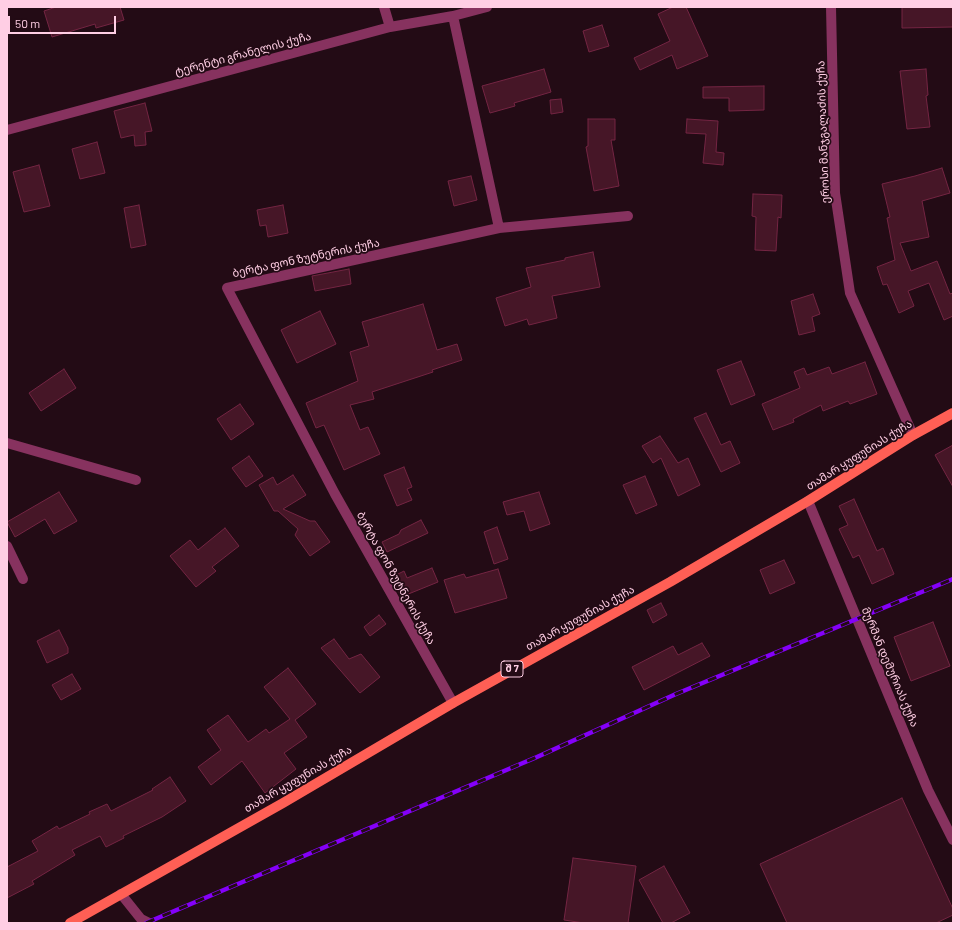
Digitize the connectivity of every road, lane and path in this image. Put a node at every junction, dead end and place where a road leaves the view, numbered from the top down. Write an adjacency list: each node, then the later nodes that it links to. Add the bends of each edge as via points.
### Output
1 (384, 7): 5 (street)
2 (487, 7): 4 (street, ტერენტი გრანელის ქუჩა)
3 (831, 7): 10 (street, ეროსი მანჯგალაძის ქუჩა, via 835,193 850,293)
4 (453, 16): 5 (street, ტერენტი გრანელის ქუჩა); 8 (street)
5 (390, 27): 6 (street, ტერენტი გრანელის ქუჩა)
6 (7, 130)
7 (628, 216): 8 (street)
8 (499, 228): 16 (street, ბერტა ფონ ზუტნერის ქუჩა, via 227,288 335,494)
9 (953, 413): 10 (main road, თამარ ყუფუნიას ქუჩა / შ 7)
10 (913, 435): 13 (main road, თამარ ყუფუნიას ქუჩა / შ 7)
11 (7, 443): 12 (street)
12 (136, 480)
13 (808, 501): 16 (main road, თამარ ყუფუნიას ქუჩა / შ 7, via 670,582); 17 (street, მურმან დემურიას ქუჩა, via 928,790)
14 (7, 546): 15 (street)
15 (22, 579)
16 (453, 703): 18 (main road, თამარ ყუფუნიას ქუჩა / შ 7)
17 (953, 840)
18 (121, 894): 19 (main road, თამარ ყუფუნიას ქუჩა / შ 7); 20 (street, via 141,919)
19 (70, 923)
20 (149, 923)

